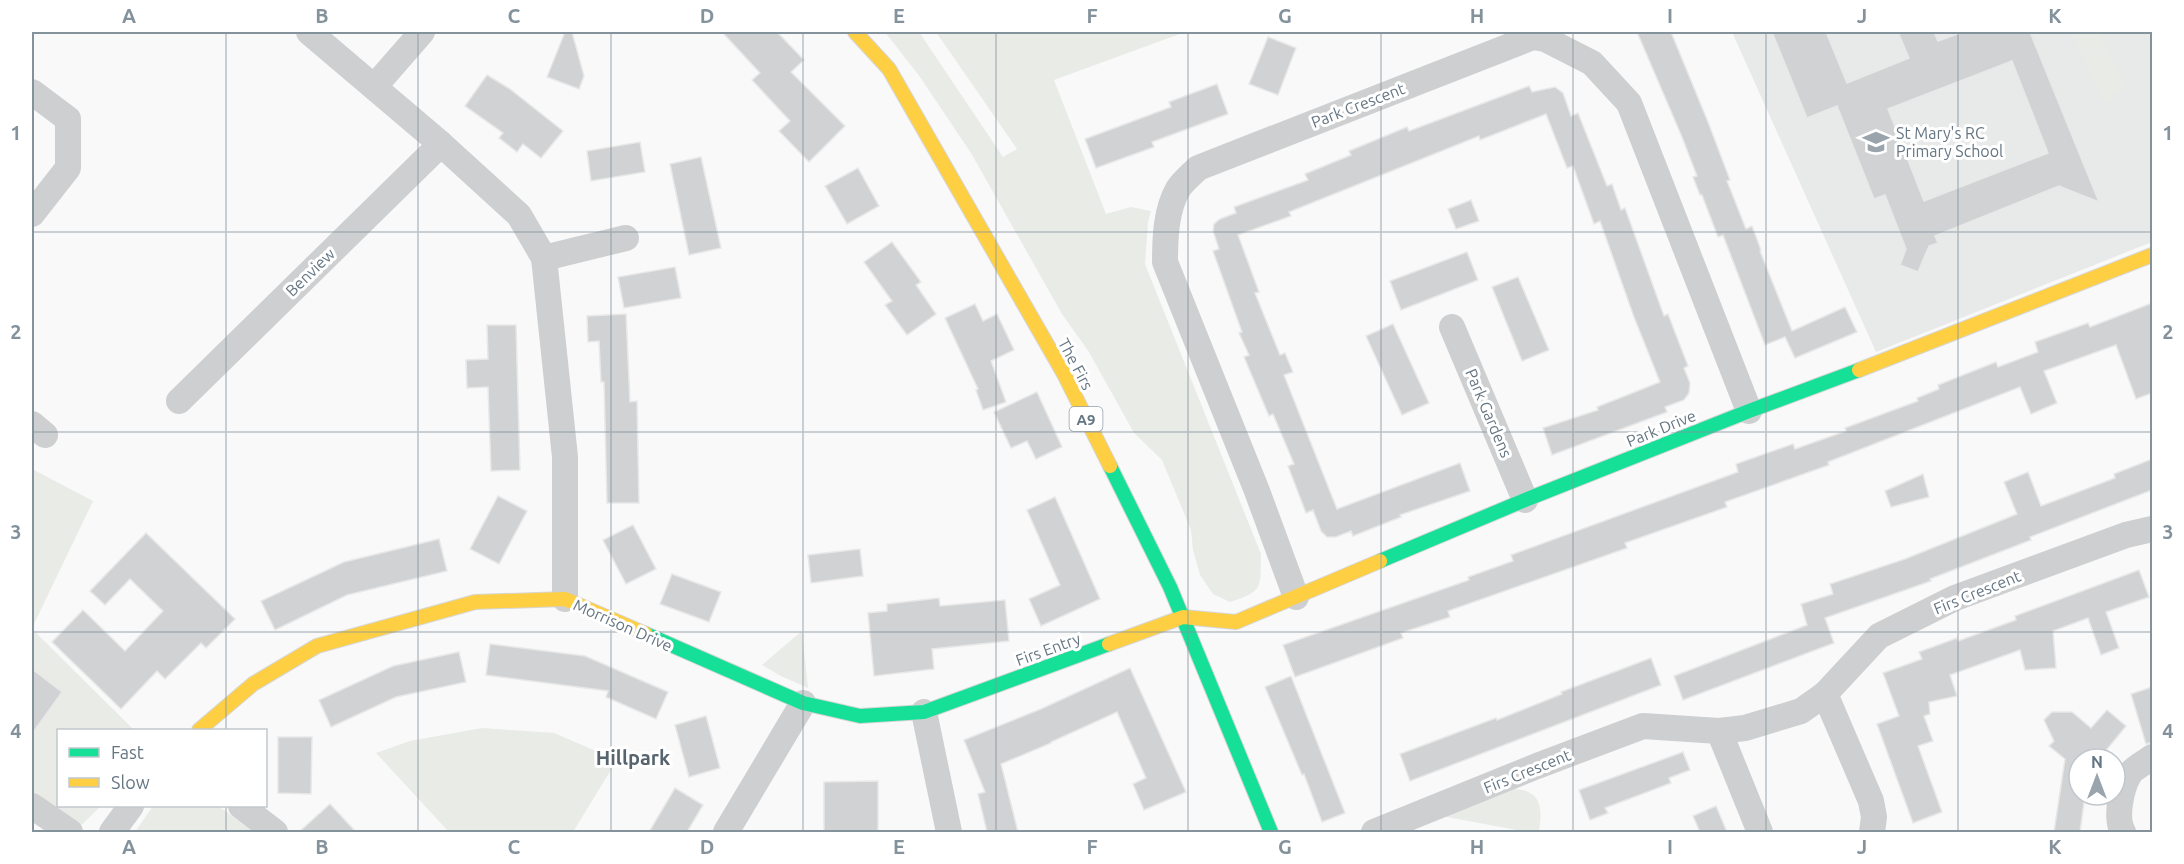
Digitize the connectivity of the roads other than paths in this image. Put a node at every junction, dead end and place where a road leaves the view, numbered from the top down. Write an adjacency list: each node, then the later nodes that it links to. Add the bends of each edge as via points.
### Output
1 (309, 32): 4 (street)
2 (422, 32): 4 (street)
3 (855, 32): 18 (street, The Firs / A9, via 889,69 1064,374)
4 (374, 87): 6 (street)
5 (32, 92): 7 (street, via 68,119 68,168)
6 (441, 144): 10 (street, via 519,216); 12 (street, Benview)
7 (32, 214)
8 (626, 238): 10 (street)
9 (2152, 255): 13 (street, Park Drive)
10 (544, 258): 17 (street, via 565,457)
11 (1452, 327): 14 (street, Park Gardens)
12 (179, 401)
13 (1749, 411): 14 (street, Park Drive); 16 (street, Park Crescent, via 1629,103 1592,63 1545,39 1533,37 1198,168 1179,187 1170,206 1165,262)
14 (1525, 500): 16 (street, Park Drive)
15 (2152, 529): 19 (street, Firs Crescent, via 1955,598 1879,636)
16 (1296, 597): 18 (street, Park Drive, via 1236,622)
17 (565, 599): 20 (street, Morrison Drive); 22 (street, Morrison Drive, via 475,602 317,646 253,684)
18 (1183, 617): 21 (street, Firs Entry); 33 (street, The Firs / A9)
19 (1825, 694): 23 (street, Firs Crescent, via 1801,711 1745,728); 36 (street, via 1871,801)
20 (803, 703): 21 (street, Morrison Drive, via 860,716); 31 (street)
21 (924, 712): 32 (street)
22 (200, 729)
23 (1719, 731): 34 (street, Firs Crescent, via 1643,726); 35 (street)
24 (2152, 757): 37 (street, via 2130,773 2121,797)
25 (32, 806): 28 (street)
26 (130, 807): 29 (street)
27 (242, 807): 30 (street)
28 (70, 832)
29 (112, 832)
30 (275, 832)
31 (726, 832)
32 (949, 832)
33 (1271, 832)
34 (1374, 832)
35 (1760, 832)
36 (1872, 832)
37 (2123, 832)

